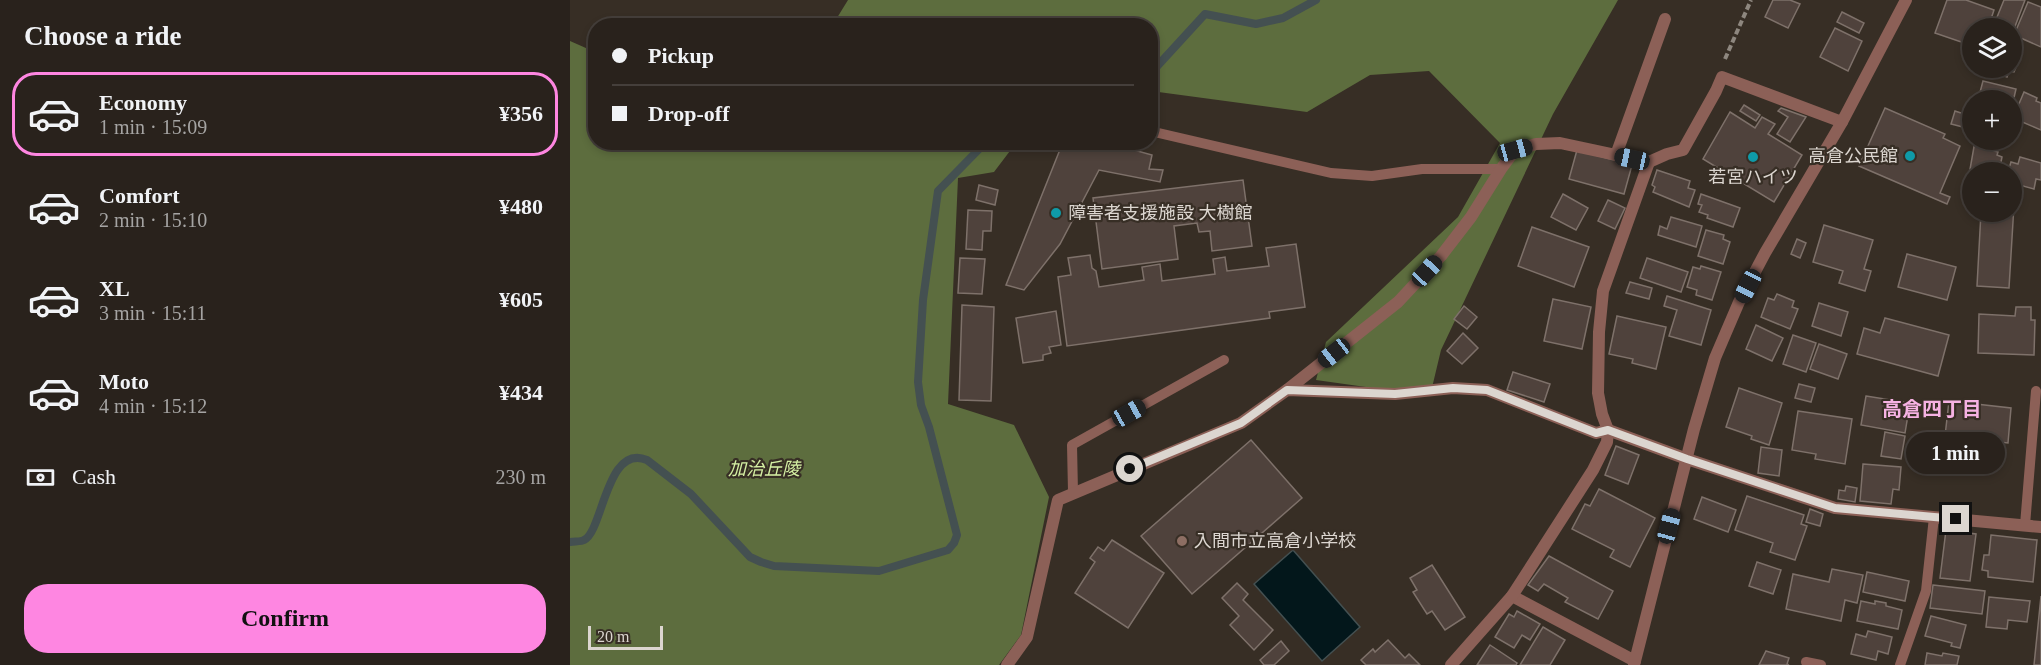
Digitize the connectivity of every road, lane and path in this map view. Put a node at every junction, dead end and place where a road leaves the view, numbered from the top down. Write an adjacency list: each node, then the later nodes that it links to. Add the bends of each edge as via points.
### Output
1 (1751, 0): 4 (path, via 1724,62)
2 (1906, 0): 5 (street)
3 (1665, 19): 7 (street)
4 (1722, 77): 5 (street); 8 (street, via 1683,150)
5 (1842, 122): 14 (street, via 1739,302 1715,358)
6 (1158, 133): 9 (lane, via 1331,173 1372,176 1422,169)
7 (1616, 155): 8 (street); 9 (street, via 1560,143 1536,144 1515,150)
8 (1649, 162): 13 (street, via 1604,291 1598,393)
9 (1501, 169): 11 (street, via 1441,256 1398,302)
10 (1224, 360): 15 (lane, via 1072,445)
11 (1287, 390): 13 (street, via 1395,394 1453,388 1487,390 1596,433); 15 (street, via 1241,423)
12 (2037, 391): 17 (lane)
13 (1608, 430): 14 (street); 19 (street, via 1607,442 1593,470)
14 (1687, 459): 16 (street, via 1835,508); 21 (street)
15 (1073, 492): 22 (street, via 1058,500 1027,638)
16 (1934, 517): 17 (street); 25 (lane, via 1926,591)
17 (2025, 525): 18 (street)
18 (2041, 527)
19 (1512, 596): 21 (street); 23 (street)
20 (1806, 662): 24 (lane)
21 (1634, 663)
22 (1007, 665)
23 (1451, 665)
24 (1821, 665)
25 (1900, 665)

